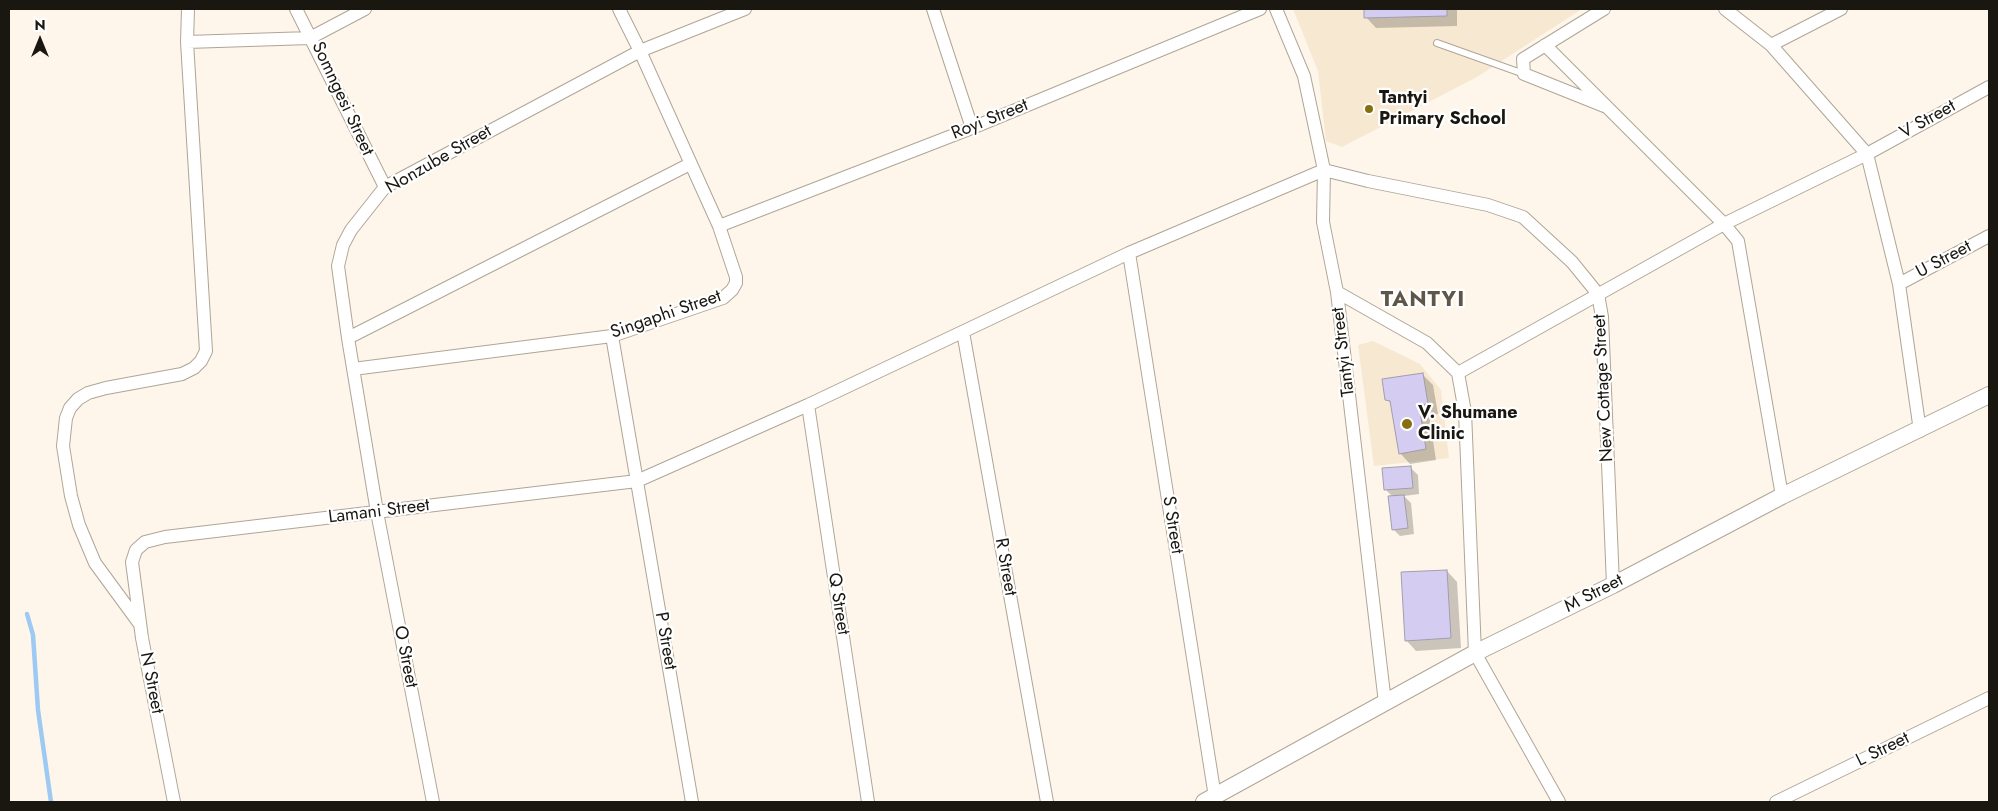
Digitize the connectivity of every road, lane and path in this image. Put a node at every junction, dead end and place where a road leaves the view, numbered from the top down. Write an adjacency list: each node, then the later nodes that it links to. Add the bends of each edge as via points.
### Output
1 (188, 9): 13 (street)
2 (296, 9): 12 (street)
3 (365, 9): 12 (street, Somngesi Street)
4 (619, 9): 17 (street, Singaphi Street)
5 (745, 9): 17 (street, Nonzube Street)
6 (933, 9): 21 (street)
7 (1260, 9): 21 (street, Royi Street)
8 (1276, 9): 24 (street, Tantyi Street, via 1304,76)
9 (1604, 9): 15 (street)
10 (1725, 9): 16 (street)
11 (1840, 9): 16 (street)
12 (310, 38): 13 (street); 25 (street, Somngesi Street)
13 (187, 42): 46 (street, via 206,351 202,361 182,374 106,388 78,399 66,418 63,446 79,525 95,563)
14 (1437, 43): 18 (lane)
15 (1545, 45): 18 (street, via 1523,59); 20 (street)
16 (1771, 45): 22 (street)
17 (640, 51): 23 (street, Singaphi Street); 25 (street, Nonzube Street)
18 (1524, 74): 20 (street)
19 (1989, 87): 22 (street, V Street)
20 (1608, 108): 26 (street)
21 (972, 128): 27 (street, Royi Street)
22 (1867, 154): 26 (street, V Street); 30 (street)
23 (690, 164): 27 (street, Singaphi Street); 35 (street)
24 (1324, 170): 29 (street, Lamani Street); 31 (street, Tantyi Street, via 1324,222); 32 (street, New Cottage Street, via 1368,182 1488,205 1523,217 1572,262)
25 (385, 187): 35 (street, Nonzube Street, via 351,230 338,266)
26 (1724, 224): 32 (street, V Street); 42 (street, via 1738,241)
27 (719, 226): 34 (street, Singaphi Street, via 736,277 732,290 723,298)
28 (1989, 236): 30 (street, U Street)
29 (1129, 253): 33 (street, Lamani Street); 50 (street, S Street)
30 (1899, 284): 40 (street)
31 (1336, 292): 37 (street, via 1427,343); 49 (street, Tantyi Street)
32 (1598, 294): 37 (street, V Street); 45 (street, New Cottage Street, via 1602,316)
33 (963, 332): 39 (street, Lamani Street); 55 (street, R Street)
34 (612, 336): 36 (street, Singaphi Street); 41 (street, P Street)
35 (348, 338): 36 (street, Nonzube Street)
36 (353, 369): 43 (street, Nonzube Street)
37 (1458, 373): 47 (street, via 1465,412)
38 (1989, 395): 40 (street, M Street)
39 (808, 405): 41 (street, Lamani Street); 54 (street, Q Street)
40 (1920, 431): 42 (street, M Street)
41 (638, 481): 43 (street, Lamani Street); 53 (street, P Street)
42 (1782, 496): 45 (street, M Street)
43 (378, 512): 44 (street, Lamani Street, via 165,537 145,542 136,550); 52 (street, O Street)
44 (132, 562): 46 (street, N Street)
45 (1613, 585): 47 (street, M Street)
46 (141, 625): 51 (street, N Street)
47 (1475, 653): 49 (street, M Street); 56 (street)
48 (1989, 698): 57 (street, L Street)
49 (1385, 703): 50 (street, M Street)
50 (1210, 799)
51 (174, 802)
52 (433, 802)
53 (692, 802)
54 (868, 802)
55 (1047, 802)
56 (1559, 802)
57 (1776, 802)

